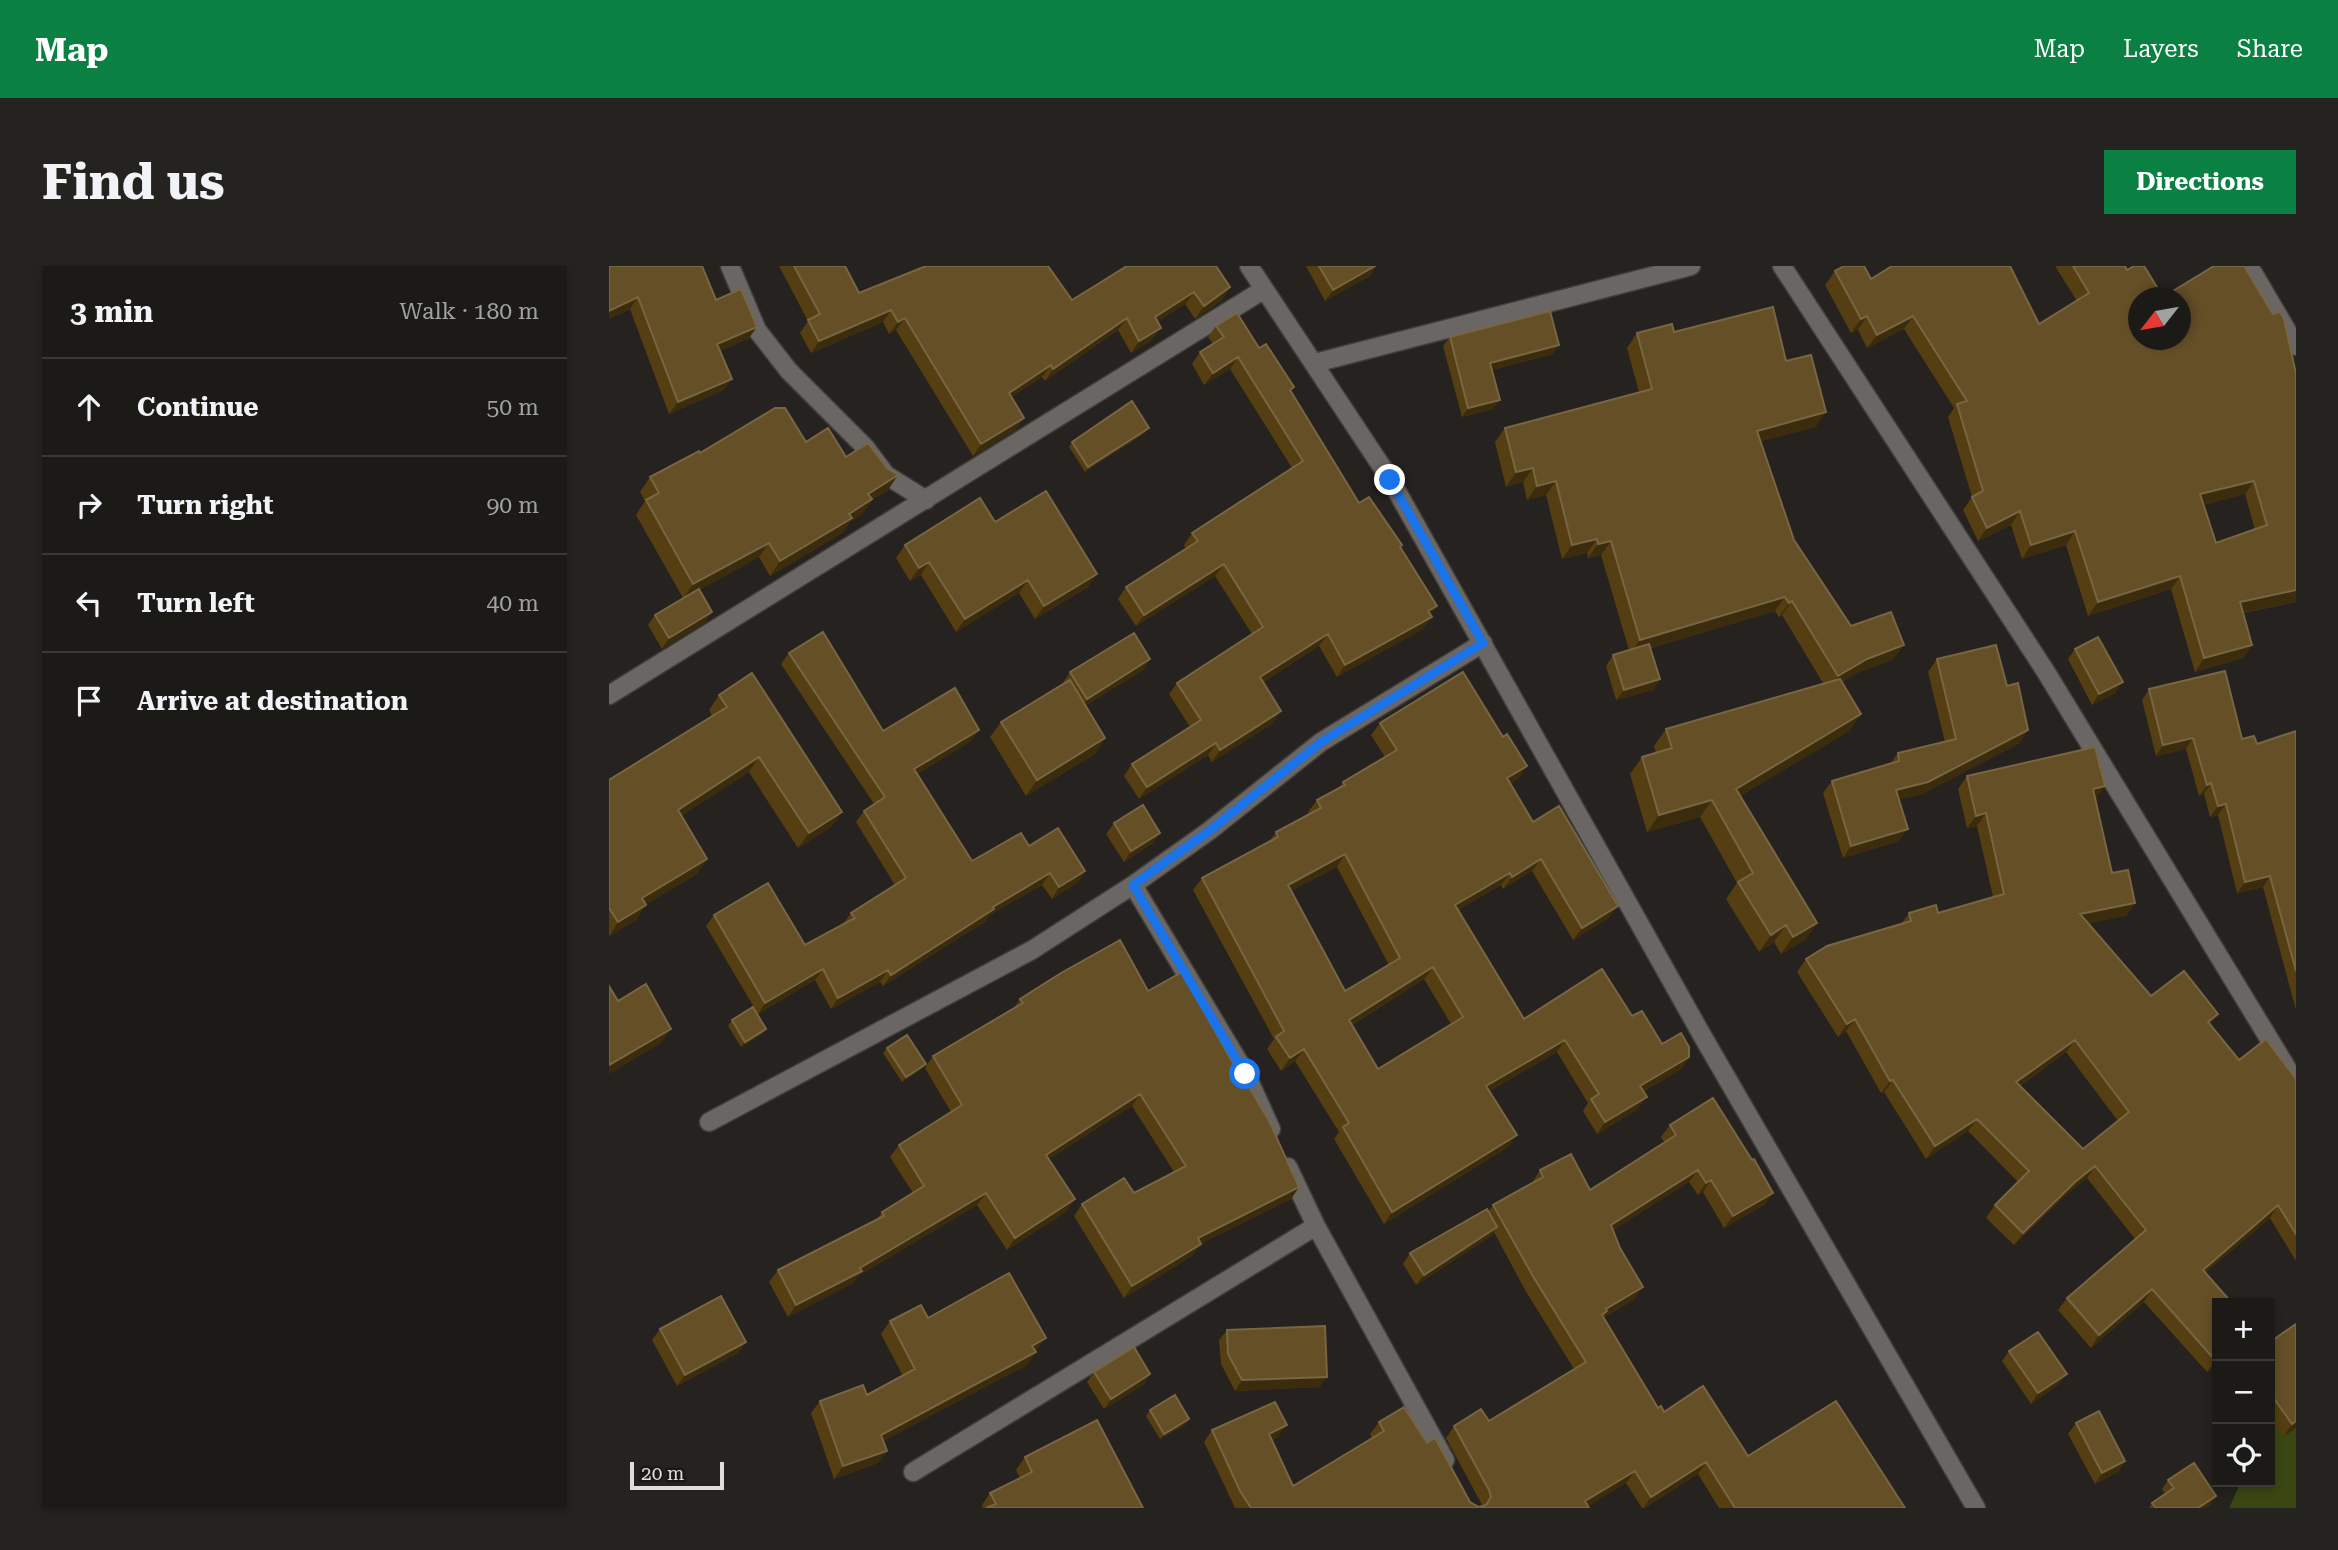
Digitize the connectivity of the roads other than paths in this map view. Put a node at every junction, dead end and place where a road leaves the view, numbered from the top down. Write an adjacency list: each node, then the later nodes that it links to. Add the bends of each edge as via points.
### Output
1 (730, 266): 9 (street, via 757,330 789,371 865,447 886,475)
2 (1249, 266): 6 (street)
3 (1691, 266): 8 (street)
4 (1782, 266): 13 (street, via 2046,672)
5 (2249, 266): 7 (street)
6 (1263, 290): 8 (street); 9 (street)
7 (2296, 346)
8 (1315, 363): 10 (street, via 1390,480)
9 (926, 500): 11 (street)
10 (1483, 643): 12 (street, via 1321,742); 18 (street, via 1703,1037)
11 (609, 695)
12 (1133, 885): 14 (street, via 1032,950); 15 (street, via 1245,1074)
13 (2296, 1083)
14 (709, 1122)
15 (1316, 1226): 16 (street); 17 (street)
16 (1451, 1471)
17 (913, 1472)
18 (1976, 1508)

